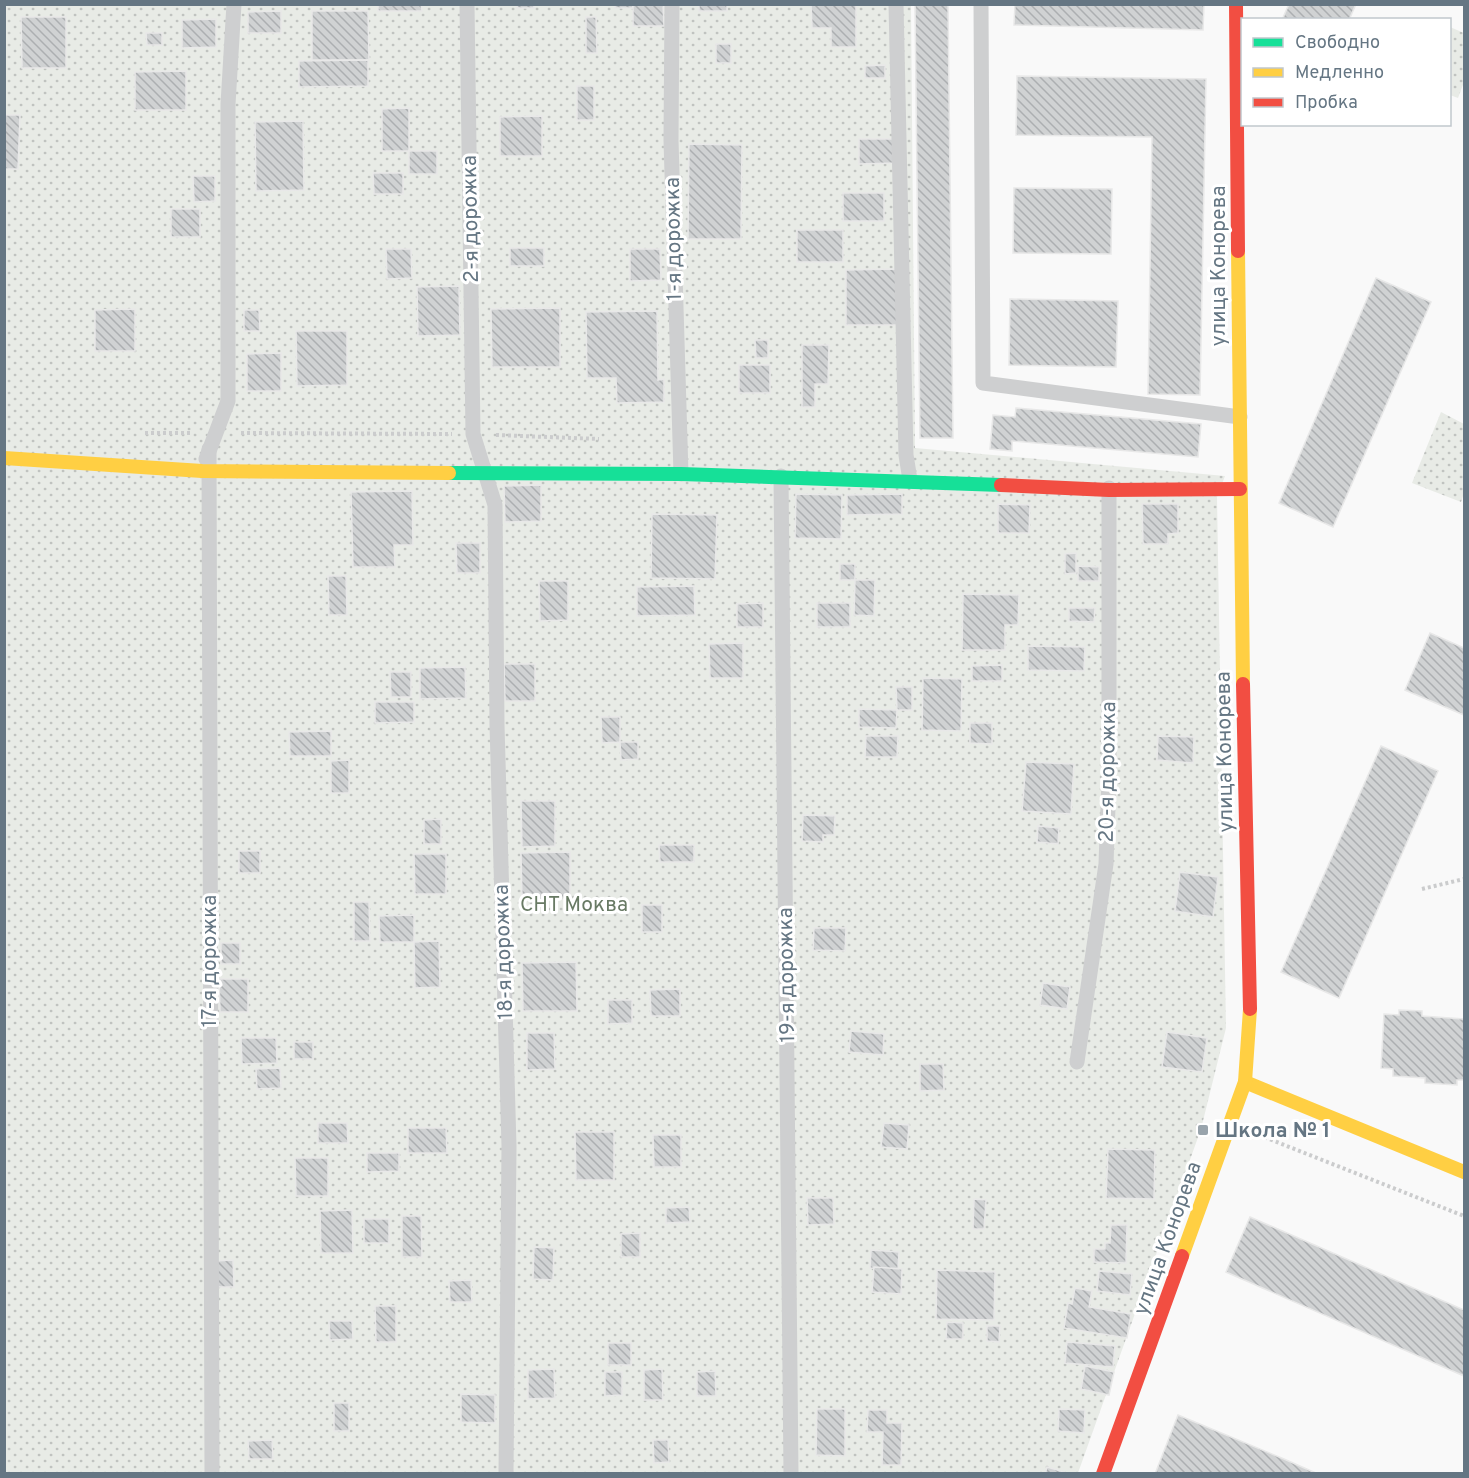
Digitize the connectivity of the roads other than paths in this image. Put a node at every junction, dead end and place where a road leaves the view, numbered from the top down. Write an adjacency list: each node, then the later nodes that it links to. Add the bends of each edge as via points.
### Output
1 (234, 4): 10 (lane, 17-я дорожка, via 228,104 228,401 209,449)
2 (467, 4): 8 (lane, 2-я дорожка)
3 (672, 4): 11 (lane, 1-я дорожка)
4 (896, 4): 14 (lane, via 906,455)
5 (981, 4): 7 (lane, via 983,383)
6 (1236, 4): 7 (street, улица Конорева)
7 (1239, 417): 16 (street, улица Конорева)
8 (473, 434): 12 (lane, 18-я дорожка)
9 (4, 458): 10 (street)
10 (206, 471): 12 (street); 20 (lane, 17-я дорожка)
11 (681, 474): 12 (street); 13 (street)
12 (487, 475): 21 (lane, 18-я дорожка, via 495,505 509,1146)
13 (781, 477): 14 (street); 22 (lane, 19-я дорожка)
14 (910, 480): 15 (street)
15 (1108, 485): 16 (street); 17 (lane, 20-я дорожка, via 1106,864)
16 (1239, 489): 18 (street, улица Конорева, via 1250,1010)
17 (1077, 1062)
18 (1245, 1082): 19 (street); 23 (street, улица Конорева)
19 (1464, 1172)
20 (213, 1473)
21 (506, 1473)
22 (791, 1473)
23 (1103, 1473)

